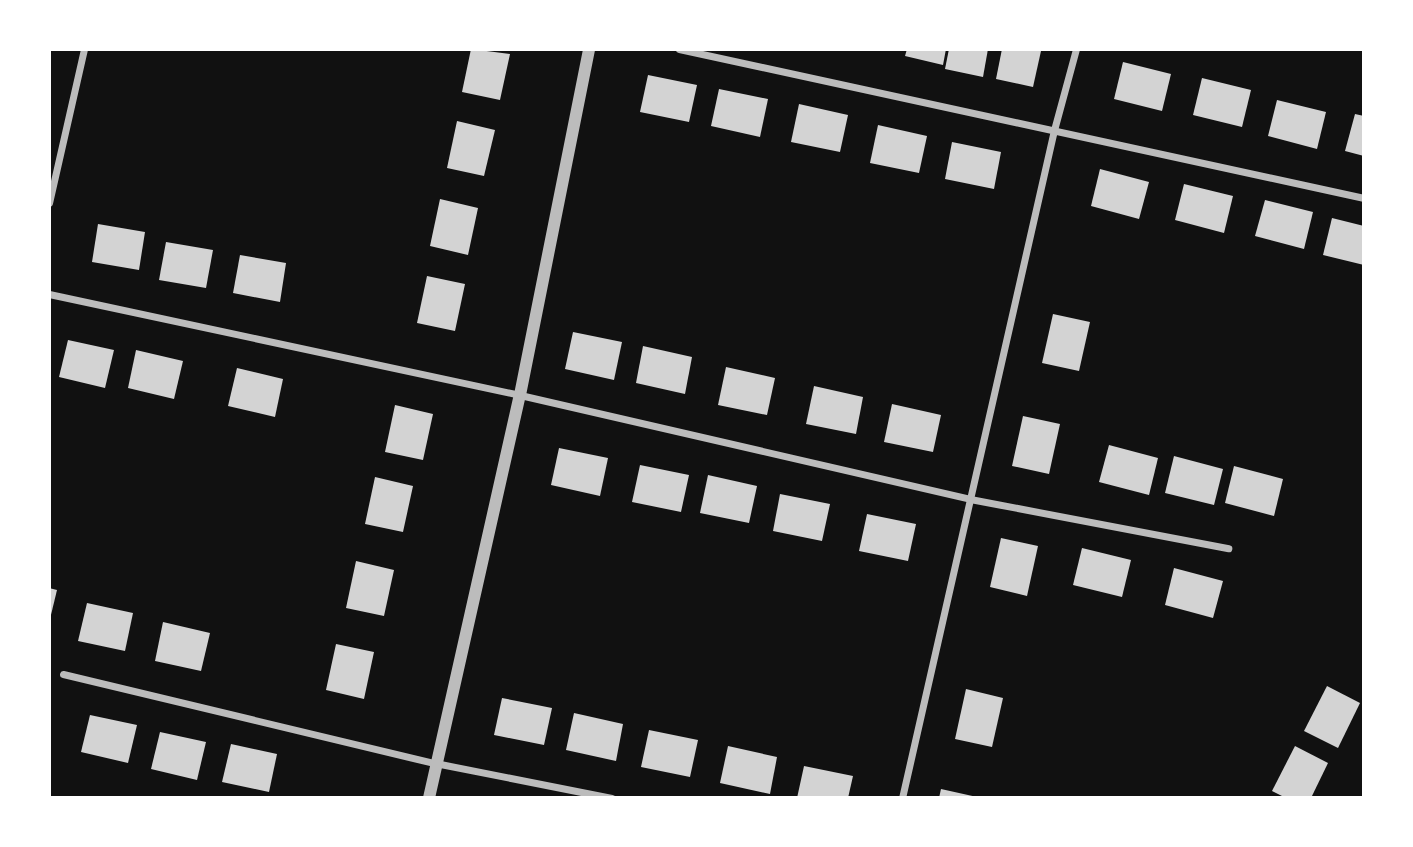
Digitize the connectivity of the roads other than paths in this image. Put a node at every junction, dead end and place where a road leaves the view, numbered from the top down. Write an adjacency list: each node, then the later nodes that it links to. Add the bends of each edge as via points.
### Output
1 (84, 49): 7 (street)
2 (589, 49): 9 (street)
3 (679, 49): 5 (street)
4 (1076, 49): 5 (street)
5 (1054, 130): 6 (street); 10 (street)
6 (1364, 198)
7 (49, 203)
8 (49, 294): 9 (street)
9 (520, 395): 10 (street); 13 (street)
10 (970, 499): 11 (street); 16 (street)
11 (1228, 548)
12 (63, 674): 13 (street)
13 (436, 763): 14 (street); 15 (street)
14 (429, 798)
15 (612, 798)
16 (902, 798)

